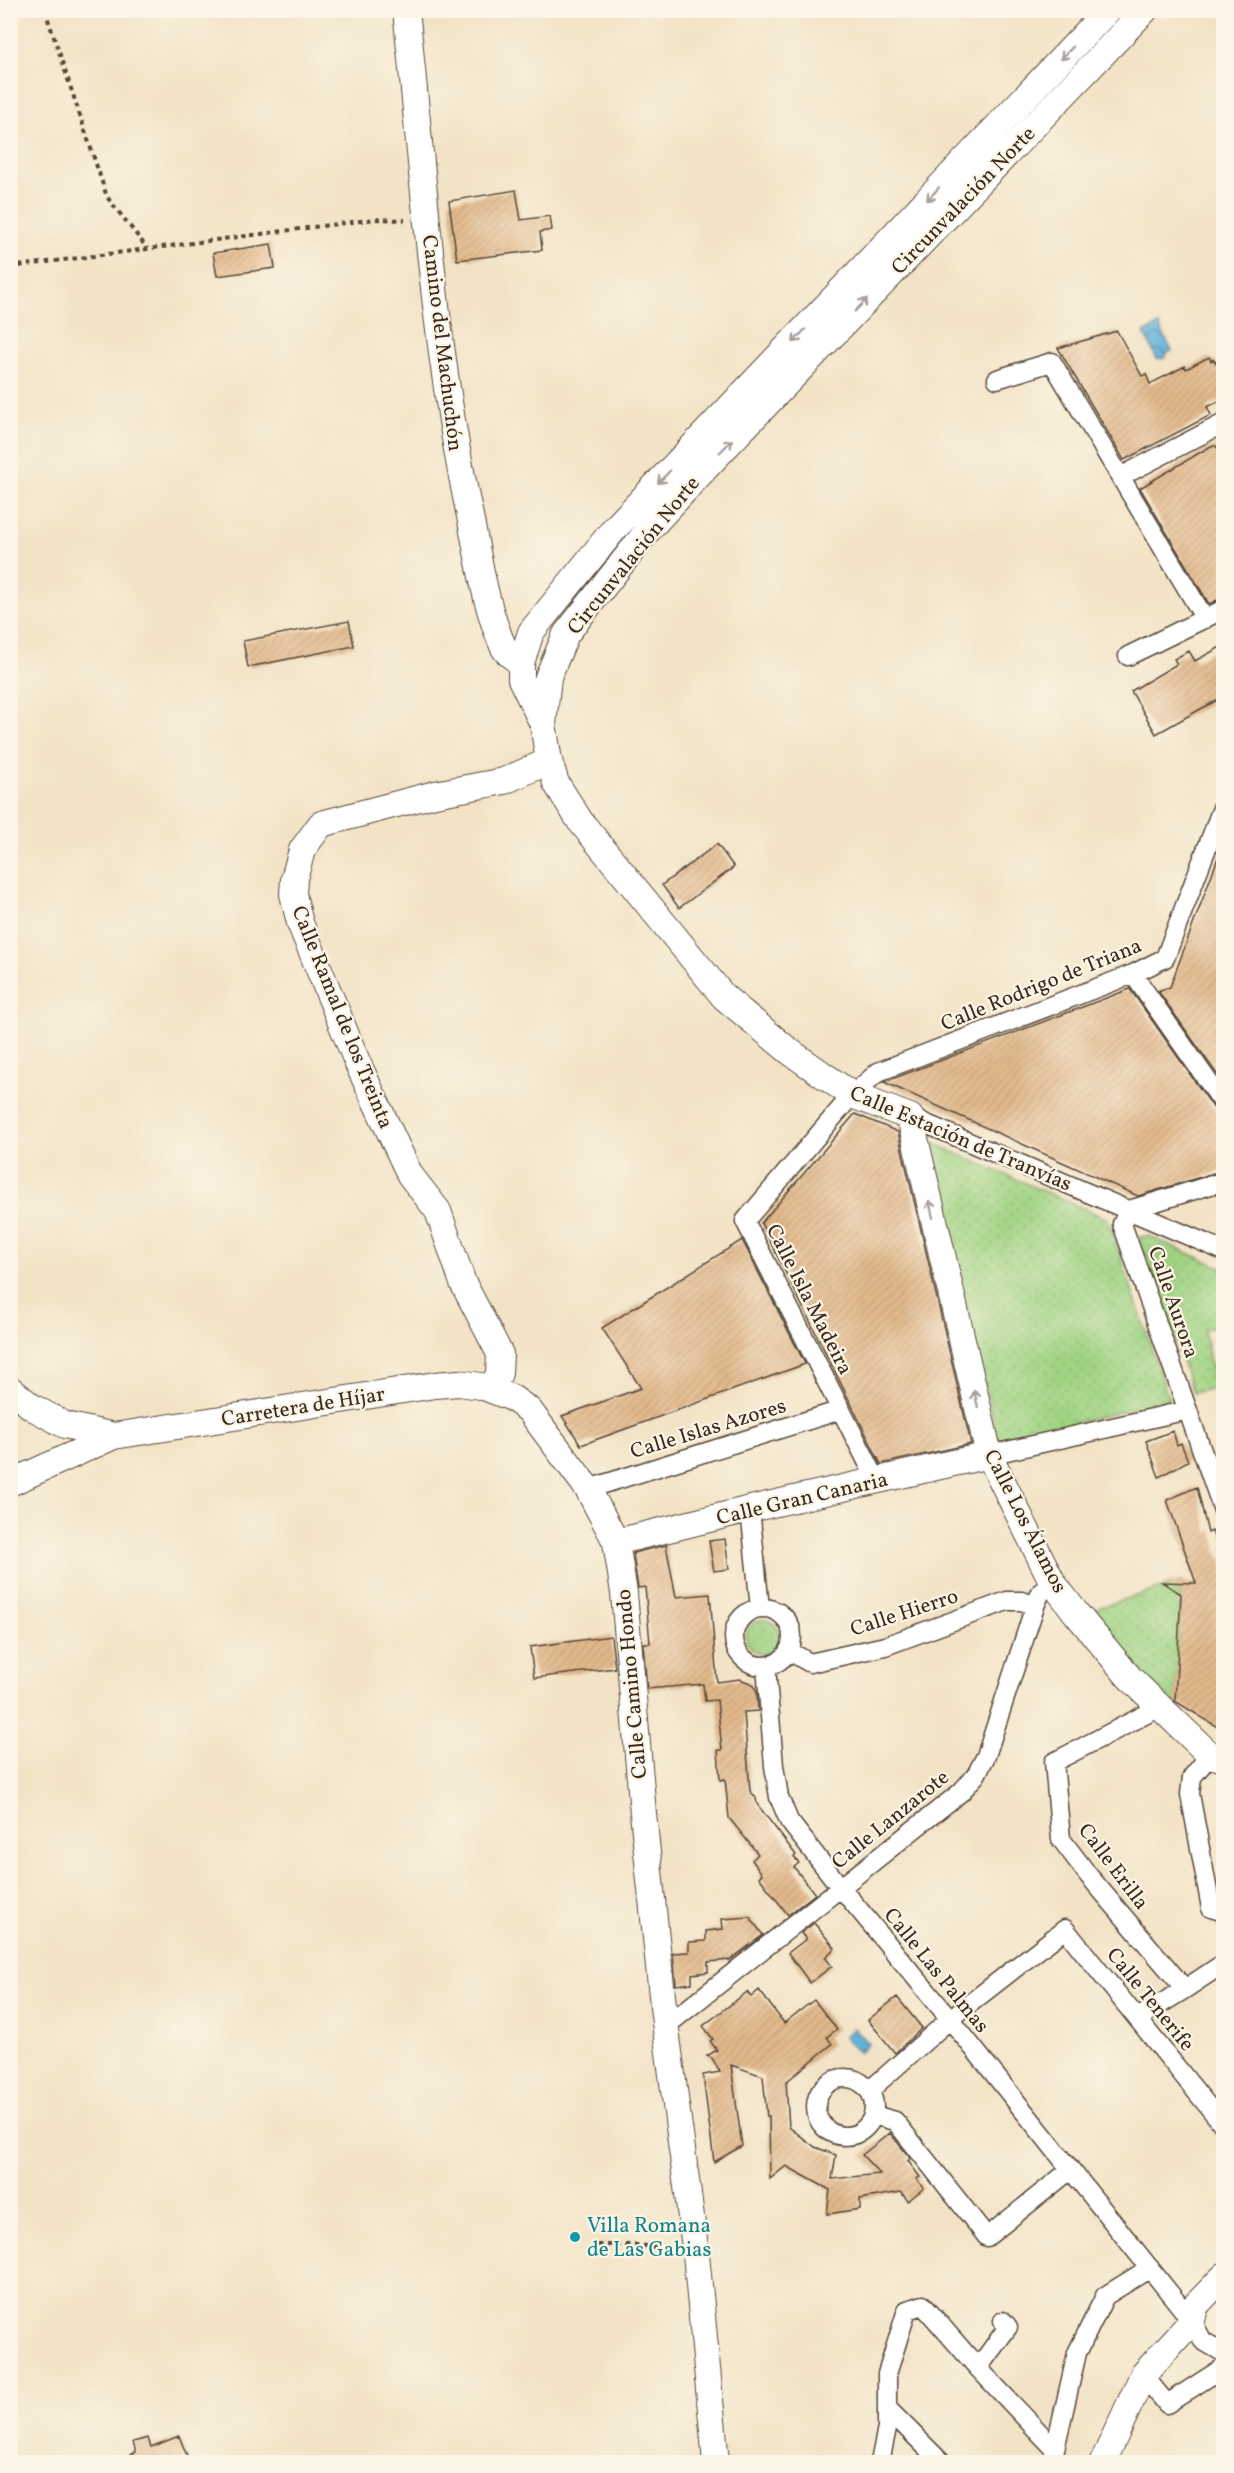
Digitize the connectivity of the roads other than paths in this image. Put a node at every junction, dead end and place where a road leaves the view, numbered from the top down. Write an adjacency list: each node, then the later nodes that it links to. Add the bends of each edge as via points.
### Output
1 (406, 10): 11 (street, Camino del Machuchón, via 454,445 497,629 505,650)
2 (1108, 10): 11 (street, Circunvalación Norte, one-way to 11, via 615,528 531,632)
3 (1145, 10): 9 (street, Circunvalación Norte, one-way to 3, via 649,529 712,460)
4 (998, 379): 6 (street, via 1052,362)
5 (1224, 423): 6 (street)
6 (1122, 476): 8 (street)
7 (1224, 609): 8 (street)
8 (1205, 619): 10 (street)
9 (566, 634): 11 (street, via 536,660); 12 (street, Circunvalación Norte, via 548,677)
10 (1128, 656)
11 (521, 663): 12 (street, via 521,679)
12 (543, 724): 13 (street, Calle Estación de Tranvías)
13 (549, 760): 16 (street, Calle Estación de Tranvías, via 556,783 580,821 724,997 789,1051); 23 (street, Calle Ramal de los Treinta, via 504,780 321,824 302,850 294,879 293,894 300,923 358,1065 410,1175 438,1211 463,1283 500,1354 499,1373)
14 (1224, 803): 15 (street, Calle Rodrigo de Triana, via 1165,958)
15 (1133, 974): 16 (street, Calle Rodrigo de Triana, via 878,1072); 17 (street)
16 (852, 1095): 18 (street, Calle Estación de Tranvías); 24 (street, Calle Isla Madeira, via 745,1221)
17 (1224, 1104)
18 (910, 1118): 20 (street, Calle Estación de Tranvías); 27 (street, Calle Los Álamos, one-way to 18)
19 (1224, 1181): 20 (street)
20 (1129, 1210): 21 (street, Calle Estación de Tranvías); 25 (street, Calle Aurora, via 1122,1224)
21 (1224, 1251)
22 (10, 1389): 26 (street, via 32,1407 65,1425)
23 (492, 1390): 26 (street, Carretera de Híjar, via 459,1383 435,1385); 30 (street, Calle Camino Hondo, via 529,1410)
24 (841, 1410): 28 (street, Calle Isla Madeira); 30 (street, Calle Islas Azores)
25 (1188, 1410): 27 (street); 32 (street, Calle Aurora)
26 (114, 1436): 29 (street)
27 (989, 1455): 28 (street, Calle Gran Canaria); 34 (street, Calle Los Álamos)
28 (877, 1481): 31 (street, Calle Gran Canaria)
29 (10, 1483)
30 (588, 1489): 33 (street, Calle Camino Hondo)
31 (750, 1509): 33 (street, Calle Gran Canaria); 36 (street)
32 (1224, 1513)
33 (616, 1542): 47 (street, Calle Camino Hondo)
34 (1053, 1583): 35 (street, Calle Lanzarote, via 1041,1592); 39 (street, Calle Los Álamos, via 1129,1677)
35 (1035, 1606): 37 (street, Calle Hierro, via 1007,1601 885,1646 810,1663); 41 (street, Calle Lanzarote, via 986,1756 976,1775 961,1792)
36 (760, 1608): 37 (street, via 778,1611 790,1624 793,1632); 38 (street, via 750,1610 736,1625 735,1645 747,1661)
37 (789, 1651): 38 (street, via 776,1664)
38 (766, 1666): 41 (street, Calle Las Palmas, via 779,1797 789,1821)
39 (1160, 1707): 40 (street, Calle Los Álamos); 44 (street, Calle Erilla, via 1054,1762 1060,1839)
40 (1217, 1757): 42 (street, via 1192,1777 1190,1794 1211,1908)
41 (841, 1888): 46 (street, Calle Las Palmas); 47 (street, Calle Lanzarote)
42 (1224, 1912)
43 (1224, 1963): 44 (street)
44 (1185, 1989): 45 (street)
45 (1138, 2018): 46 (street, Calle Tenerife, via 1065,1929); 50 (street, Calle Tenerife)
46 (950, 2019): 48 (street); 51 (street, Calle Las Palmas)
47 (666, 2026): 62 (street, Calle Camino Hondo, via 696,2254)
48 (870, 2090): 49 (street, via 875,2105); 49 (street, via 854,2078 835,2079 820,2092 816,2111 825,2128 843,2136 862,2131)
49 (873, 2115): 51 (street, via 895,2121 987,2237)
50 (1224, 2126)
51 (1070, 2171): 52 (street, Calle Las Palmas)
52 (1150, 2268): 55 (street, Calle Las Palmas); 61 (street, via 1105,2296 1077,2353)
53 (1224, 2276): 55 (street, via 1195,2306)
54 (1003, 2321): 58 (street, via 1008,2327)
55 (1192, 2321): 56 (street, Calle Las Palmas, via 1203,2341); 59 (street)
56 (1224, 2353)
57 (1224, 2367): 59 (street, via 1167,2404)
58 (978, 2368): 60 (street, via 923,2305 907,2310 887,2374); 61 (street)
59 (1143, 2375): 65 (street)
60 (887, 2408): 63 (street); 64 (street)
61 (1053, 2455)
62 (716, 2463)
63 (880, 2463)
64 (941, 2463)
65 (1103, 2463)

